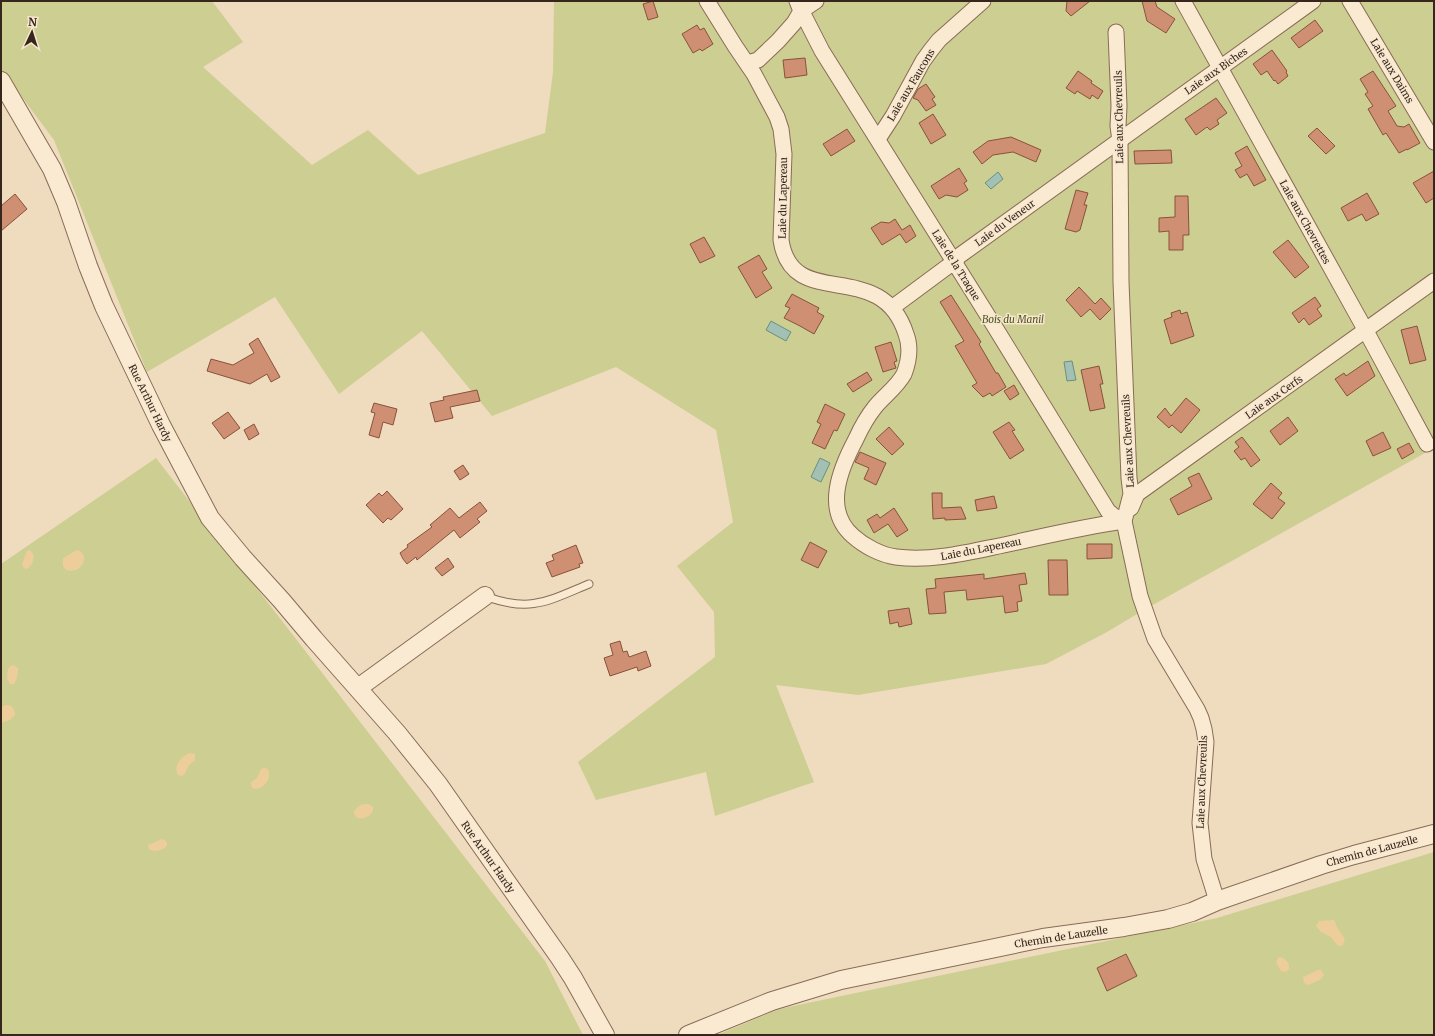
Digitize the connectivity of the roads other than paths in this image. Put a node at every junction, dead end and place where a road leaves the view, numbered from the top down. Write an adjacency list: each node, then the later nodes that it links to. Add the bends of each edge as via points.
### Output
1 (707, 1): 9 (street, Laie du Lapereau)
2 (816, 1): 7 (street)
3 (983, 1): 12 (street, Laie aux Faucons, via 939,40 923,60)
4 (1183, 1): 10 (street, Laie aux Chevrettes)
5 (1313, 1): 10 (street, Laie aux Biches)
6 (1350, 1): 14 (street, Laie aux Daims)
7 (799, 6): 9 (street, via 794,23 778,41 758,60); 12 (street, Laie de la Traque, via 822,52)
8 (1116, 32): 13 (street, Laie aux Chevreuils)
9 (748, 63): 17 (street, Laie du Lapereau, via 781,129 784,154 781,240 787,262 798,274 815,281 861,289 878,296)
10 (1219, 68): 13 (street, Laie aux Biches); 18 (street, Laie aux Chevrettes)
11 (1, 81): 23 (street, Rue Arthur Hardy, via 52,169 104,306 161,425 210,518)
12 (878, 139): 15 (street, Laie de la Traque)
13 (1120, 141): 15 (street, Laie du Veneur, via 959,256); 20 (street, Laie aux Chevreuils, via 1122,282 1131,494)
14 (1434, 142)
15 (954, 263): 17 (street, Laie du Veneur); 20 (street, Laie de la Traque, via 1108,511)
16 (1434, 281): 18 (street, Laie aux Cerfs)
17 (893, 307): 20 (street, Laie du Lapereau, via 907,335 908,364 899,382 865,422 841,471 836,506 847,531 858,541 879,552 895,557 927,558)
18 (1366, 331): 19 (street, Laie aux Chevrettes); 20 (street, Laie aux Cerfs, via 1137,494)
19 (1427, 444)
20 (1124, 522): 25 (street, Laie aux Chevreuils, via 1147,619 1163,655 1201,718 1206,742 1201,840)
21 (589, 584): 22 (lane, via 536,605 499,602)
22 (485, 596): 23 (street)
23 (358, 688): 26 (street, Rue Arthur Hardy, via 438,784 560,958)
24 (1434, 834): 25 (street, Chemin de Lauzelle, via 1321,864)
25 (1217, 901): 27 (street, Chemin de Lauzelle, via 1192,912 1146,924 1043,938 841,980 772,1001)
26 (605, 1035)
27 (688, 1035)

